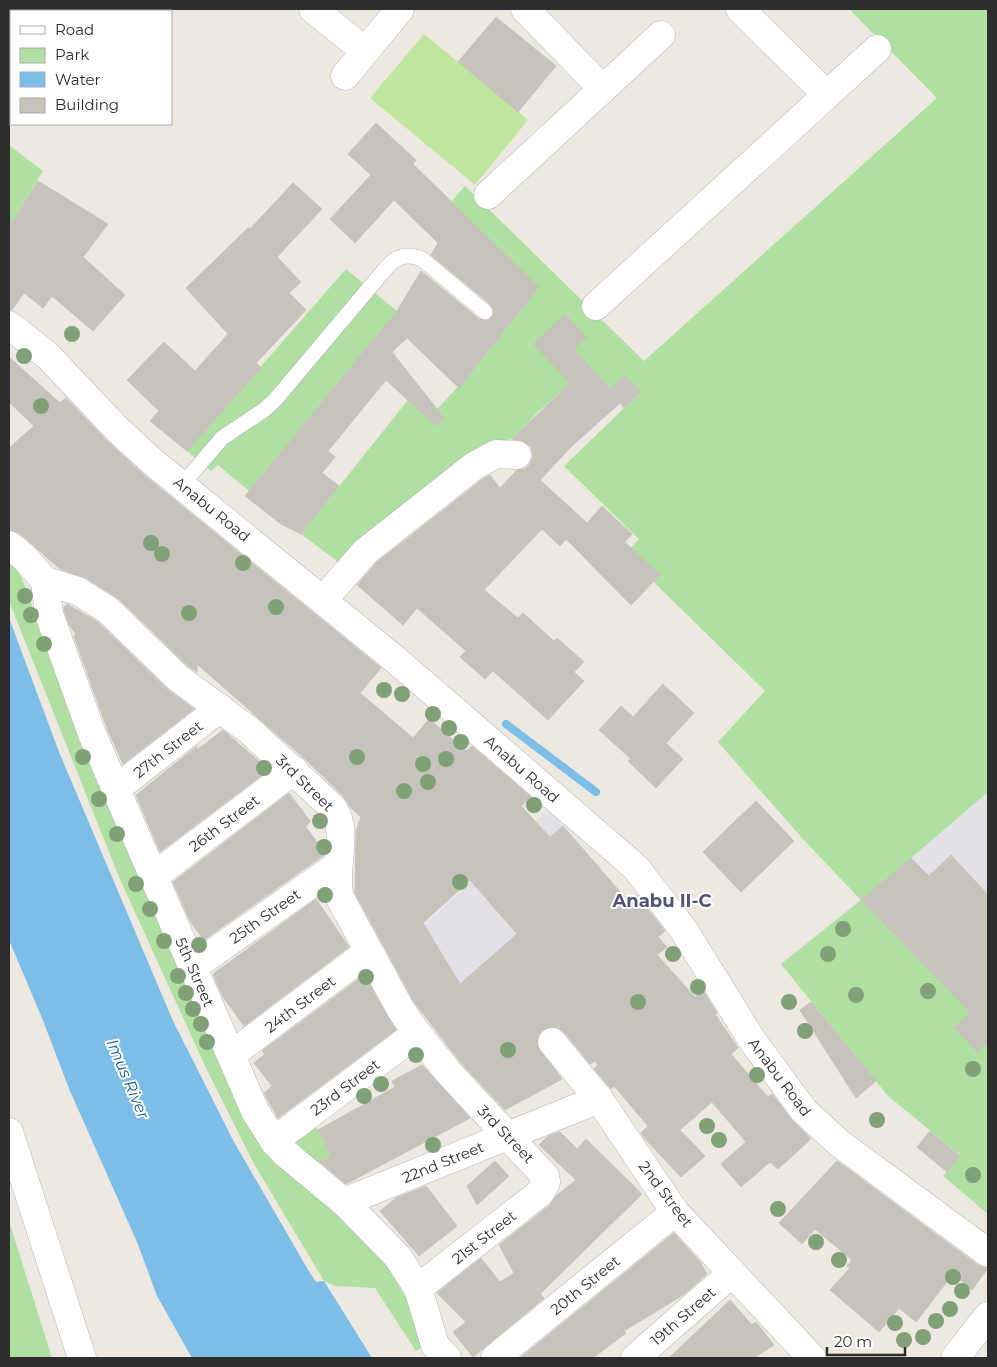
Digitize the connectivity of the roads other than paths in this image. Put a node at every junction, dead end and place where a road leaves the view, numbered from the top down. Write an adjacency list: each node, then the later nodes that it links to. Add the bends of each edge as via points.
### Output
1 (313, 9): 7 (street)
2 (400, 9): 7 (street)
3 (525, 9): 9 (street)
4 (740, 9): 10 (street)
5 (661, 35): 9 (street)
6 (877, 49): 10 (street)
7 (365, 51): 8 (street)
8 (345, 76)
9 (603, 88): 11 (street)
10 (826, 95): 12 (street)
11 (488, 195)
12 (596, 306)
13 (485, 312): 16 (lane, via 422,258 398,257 386,267 275,400 222,438)
14 (9, 325): 16 (street, Anabu Road, via 48,356 118,430)
15 (517, 454): 19 (street, via 496,454 474,466 365,552)
16 (181, 486): 19 (street, Anabu Road)
17 (9, 545): 18 (street)
18 (44, 581): 20 (street, 3rd Street, via 95,599 178,678); 22 (street, 5th Street, via 55,632)
19 (323, 600): 37 (street, Anabu Road, via 637,869 683,929 762,1053 818,1126)
20 (220, 708): 21 (street, 3rd Street); 22 (street, 27th Street)
21 (294, 770): 23 (street, 3rd Street, via 338,815 341,832); 24 (street, 26th Street)
22 (116, 789): 24 (street, 5th Street)
23 (338, 865): 25 (street, 3rd Street, via 336,881 340,898); 26 (street, 25th Street)
24 (153, 877): 26 (street, 5th Street)
25 (368, 952): 27 (street, 3rd Street); 29 (street, 24th Street)
26 (193, 967): 29 (street, 5th Street)
27 (416, 1034): 32 (street, 3rd Street); 33 (street, 23rd Street)
28 (552, 1042): 30 (street, 2nd Street)
29 (231, 1055): 33 (street, 5th Street, via 255,1111)
30 (598, 1099): 32 (street, 22nd Street); 36 (street, 2nd Street)
31 (9, 1132): 42 (street)
32 (507, 1136): 34 (street, 3rd Street, via 541,1171); 35 (street, 22nd Street)
33 (274, 1140): 35 (street, 5th Street, via 295,1162)
34 (546, 1182): 39 (street, 21st Street, via 540,1193)
35 (344, 1202): 39 (street, 5th Street, via 397,1256)
36 (676, 1212): 38 (street, 2nd Street); 44 (street, 20th Street)
37 (988, 1253)
38 (732, 1273): 41 (street, 2nd Street); 45 (street, 19th Street)
39 (418, 1288): 43 (street, 5th Street, via 435,1345)
40 (988, 1316): 46 (street)
41 (804, 1356)
42 (82, 1358)
43 (447, 1358)
44 (495, 1358)
45 (635, 1358)
46 (955, 1358)

